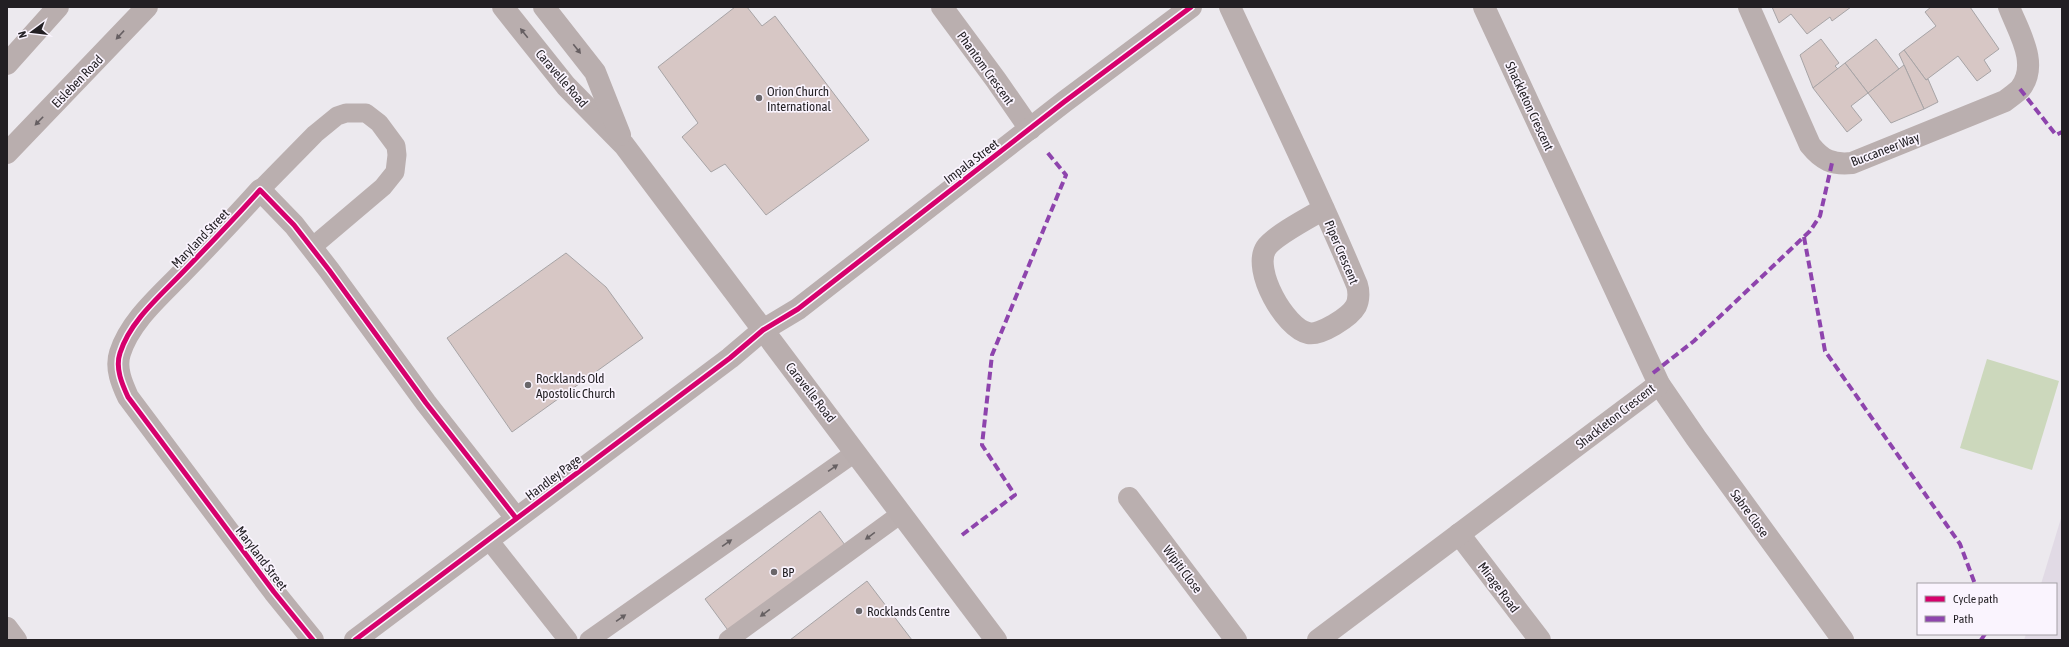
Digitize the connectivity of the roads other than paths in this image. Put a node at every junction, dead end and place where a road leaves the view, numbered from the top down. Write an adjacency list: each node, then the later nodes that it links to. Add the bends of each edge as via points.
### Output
1 (58, 7): 11 (street)
2 (147, 7): 14 (street, Eisleben Road, one-way to 14)
3 (503, 7): 13 (street, Caravelle Road, one-way to 3, via 566,86)
4 (544, 7): 13 (street, Caravelle Road, one-way to 13, via 595,72)
5 (942, 7): 12 (street, Phantom Crescent)
6 (1191, 7): 12 (street, Impala Street)
7 (1230, 7): 16 (street, Piper Crescent)
8 (1484, 7): 19 (street, Shackleton Crescent)
9 (1749, 7): 10 (street, Buccaneer Way, via 1810,145 1824,160 1842,164 1852,163 2005,101 2020,88 2027,74 2028,56)
10 (2009, 7)
11 (7, 64)
12 (1030, 129): 18 (street, Impala Street, via 798,309)
13 (624, 145): 18 (street, Caravelle Road)
14 (7, 153)
15 (260, 190): 17 (street, via 294,225); 17 (lane, Maryland Street, via 315,134 337,116 346,113 366,113 379,123 396,146 398,155 395,172 383,187); 28 (street, Maryland Street, via 148,308 130,330 118,362 121,380 128,397)
16 (1324, 209): 16 (street, Piper Crescent, via 1274,240 1266,248 1262,261 1266,282 1279,306 1300,330 1309,333 1318,333 1351,312 1358,298 1358,288)
17 (311, 248): 23 (street, via 426,403)
18 (763, 330): 20 (street, Caravelle Road); 23 (street, Handley Page, via 730,358)
19 (1659, 384): 24 (street, Shackleton Crescent); 37 (street, Sabre Close)
20 (856, 452): 22 (street, Caravelle Road); 31 (lane, one-way to 20)
21 (1129, 498): 34 (street, Wipiti Close)
22 (902, 513): 32 (lane, one-way to 32); 33 (street, Caravelle Road)
23 (516, 518): 25 (street, Handley Page)
24 (1459, 534): 35 (street, Shackleton Crescent); 36 (street, Mirage Road)
25 (488, 539): 29 (street, Handley Page); 30 (lane)
26 (7, 628): 27 (street)
27 (16, 640)
28 (313, 640)
29 (355, 640)
30 (568, 640)
31 (589, 640)
32 (728, 640)
33 (996, 640)
34 (1236, 640)
35 (1318, 640)
36 (1540, 640)
37 (1843, 640)

